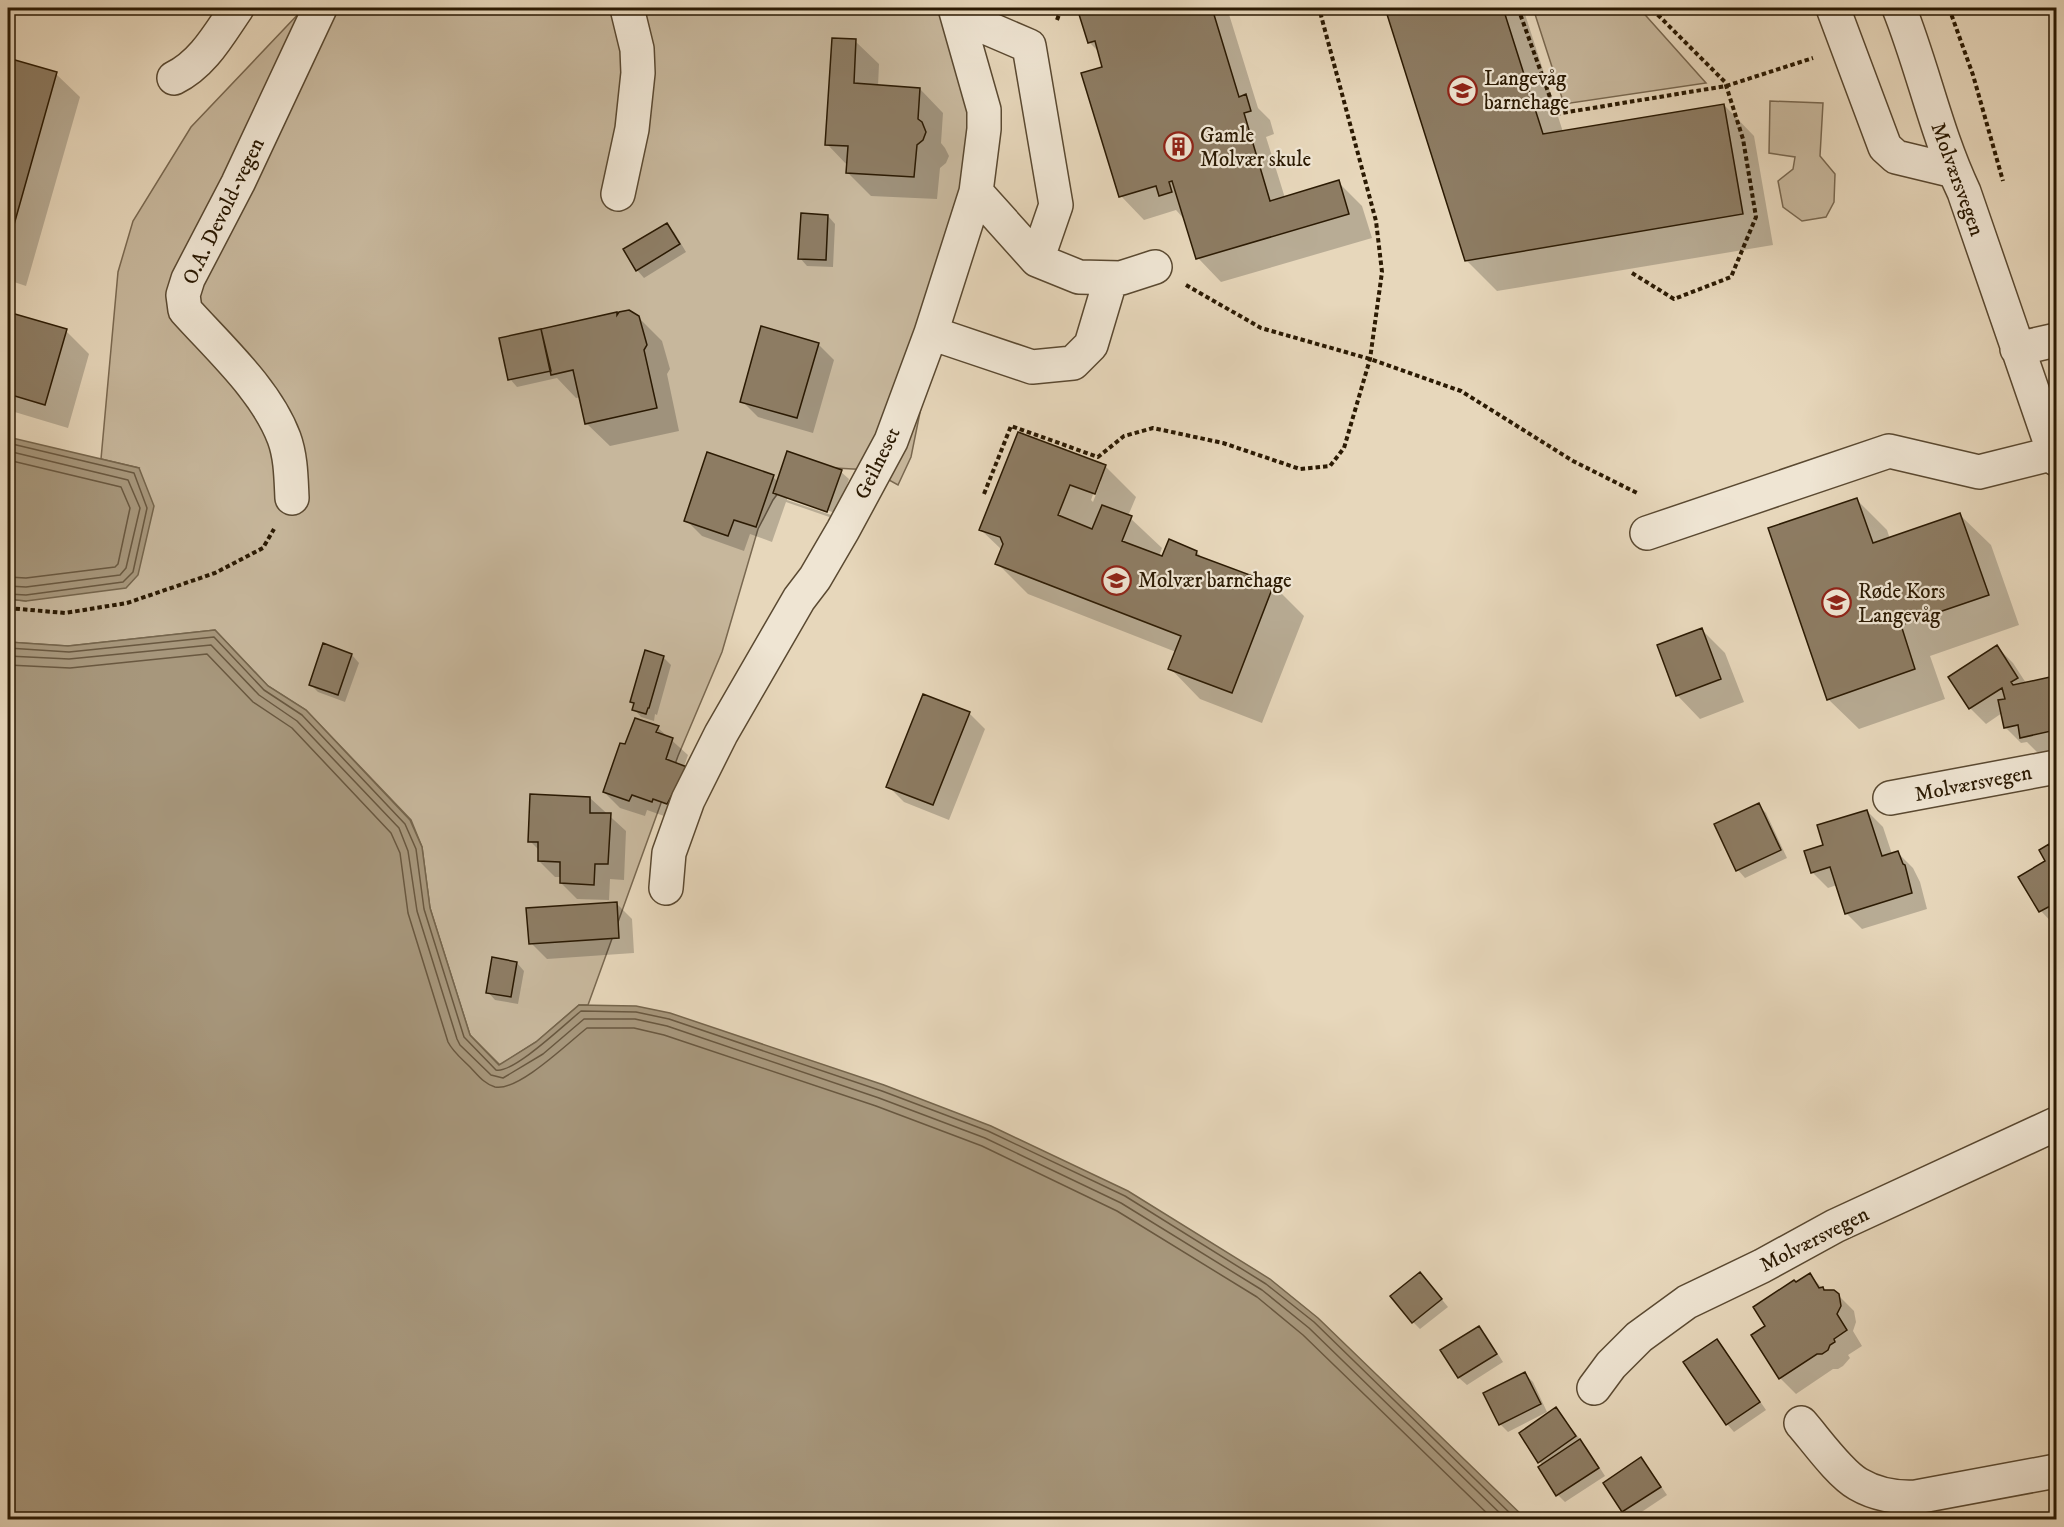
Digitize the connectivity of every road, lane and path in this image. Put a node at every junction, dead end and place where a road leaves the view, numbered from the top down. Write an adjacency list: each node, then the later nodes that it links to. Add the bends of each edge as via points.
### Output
1 (237, 8): 11 (street, via 206,54)
2 (320, 8): 26 (street, O.A. Devold-vegen, via 183,295 185,310 256,389 278,423 290,464)
3 (627, 8): 15 (street, via 637,49 638,73 632,129)
4 (1319, 8): 23 (path, via 1376,221 1383,272)
5 (1518, 8): 12 (path, via 1556,114)
6 (1651, 8): 12 (path)
7 (1833, 8): 13 (street, via 1885,147 1896,157)
8 (1899, 8): 13 (street, Molværsvegen)
9 (956, 11): 14 (street, Geilneset, via 984,110); 16 (street, via 1029,46 1056,205)
10 (1819, 56): 12 (path)
11 (174, 78)
12 (1726, 86): 18 (path, via 1743,139 1756,217 1731,277 1674,299)
13 (1954, 171): 22 (street, Molværsvegen)
14 (976, 192): 16 (street); 20 (street, Geilneset)
15 (618, 194)
16 (1037, 260): 19 (street, via 1078,277)
17 (1155, 267): 19 (street); 23 (path, via 1261,328)
18 (1632, 273)
19 (1111, 278): 20 (street, via 1091,345 1073,363 1032,367)
20 (931, 333): 32 (street, Geilneset, via 891,441 838,540 721,734 687,800 669,853)
21 (2056, 340): 22 (street)
22 (2017, 350): 24 (street, Molværsvegen)
23 (1370, 358): 25 (path, via 1344,448 1330,466 1300,469 1223,443 1153,428 1124,436 1098,457 1011,426); 27 (path, via 1461,391 1573,461)
24 (2056, 456): 27 (street, via 1979,472 1889,451)
25 (984, 494)
26 (292, 498): 29 (path, via 263,548 215,573 127,603 65,613)
27 (1688, 519): 28 (street)
28 (1647, 533)
29 (8, 608)
30 (2056, 767): 31 (street, Molværsvegen)
31 (1890, 798)
32 (666, 888)
33 (2056, 1124): 34 (street, Molværsvegen, via 1835,1226 1687,1302 1639,1337)
34 (1594, 1388)
35 (1801, 1423): 36 (street, via 1858,1484 1896,1498)
36 (2056, 1472)

